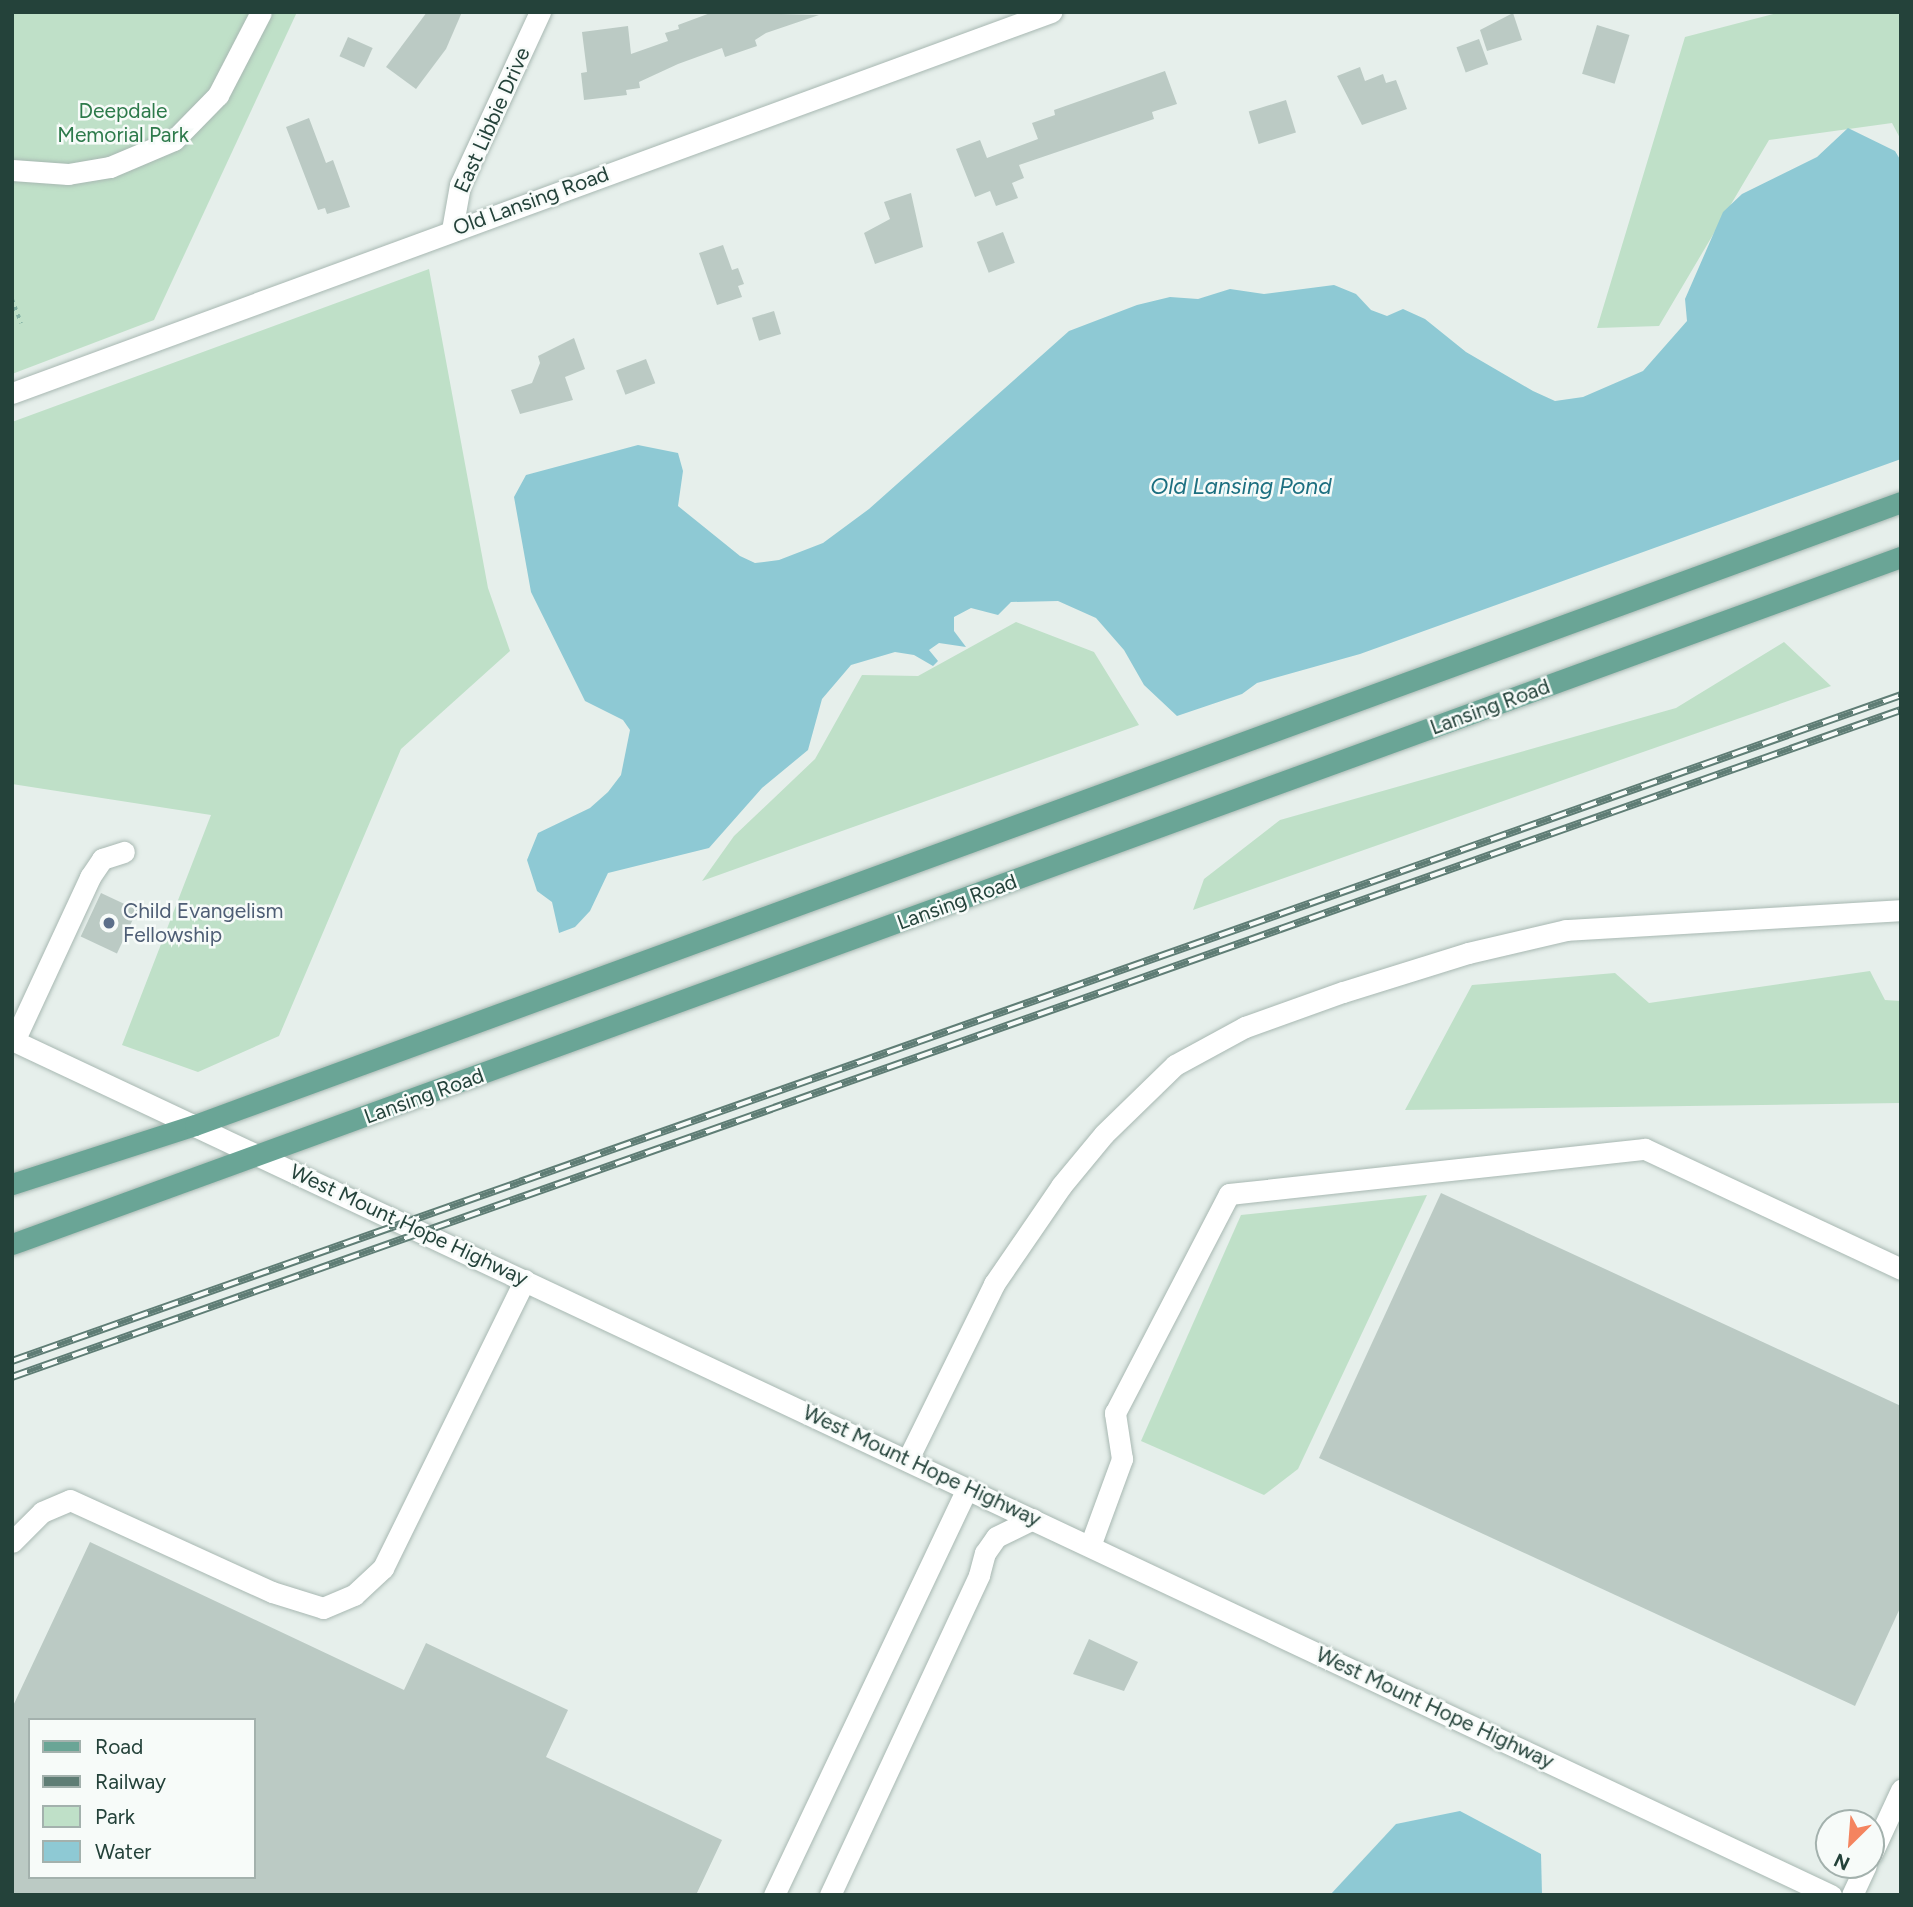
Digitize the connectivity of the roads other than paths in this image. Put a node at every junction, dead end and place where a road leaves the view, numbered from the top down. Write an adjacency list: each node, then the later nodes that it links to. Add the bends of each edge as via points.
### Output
1 (261, 12): 4 (street, via 218,95 174,140 110,167 68,174)
2 (540, 12): 5 (street, East Libbie Drive, via 460,185)
3 (1051, 12): 5 (street, Old Lansing Road)
4 (12, 170)
5 (452, 230): 6 (street, Old Lansing Road)
6 (12, 393)
7 (1901, 502): 12 (main road)
8 (1901, 557): 13 (main road, Lansing Road)
9 (124, 852): 11 (street, via 102,859 90,877)
10 (1901, 910): 18 (street, via 1566,930 1468,953 1343,992 1245,1027 1175,1065 1104,1134 1060,1186 994,1284)
11 (13, 1040): 12 (street, West Mount Hope Highway)
12 (195, 1125): 13 (street, West Mount Hope Highway); 14 (main road)
13 (262, 1156): 15 (main road, Lansing Road); 17 (street, West Mount Hope Highway)
14 (12, 1184)
15 (12, 1244)
16 (1901, 1269): 22 (street, via 1645,1149 1229,1194 1115,1413 1122,1459)
17 (525, 1279): 18 (street, West Mount Hope Highway); 21 (street, via 383,1569 354,1595 323,1608 272,1592 70,1500 42,1512)
18 (908, 1459): 19 (street, West Mount Hope Highway)
19 (967, 1488): 20 (street, West Mount Hope Highway); 26 (street)
20 (1033, 1519): 22 (street, West Mount Hope Highway); 27 (street, via 996,1538 985,1553)
21 (12, 1542)
22 (1090, 1546): 28 (street, West Mount Hope Highway)
23 (1901, 1790): 24 (street)
24 (1885, 1825)
25 (1859, 1879): 29 (street)
26 (774, 1895)
27 (830, 1895)
28 (1831, 1895)
29 (1852, 1895)

